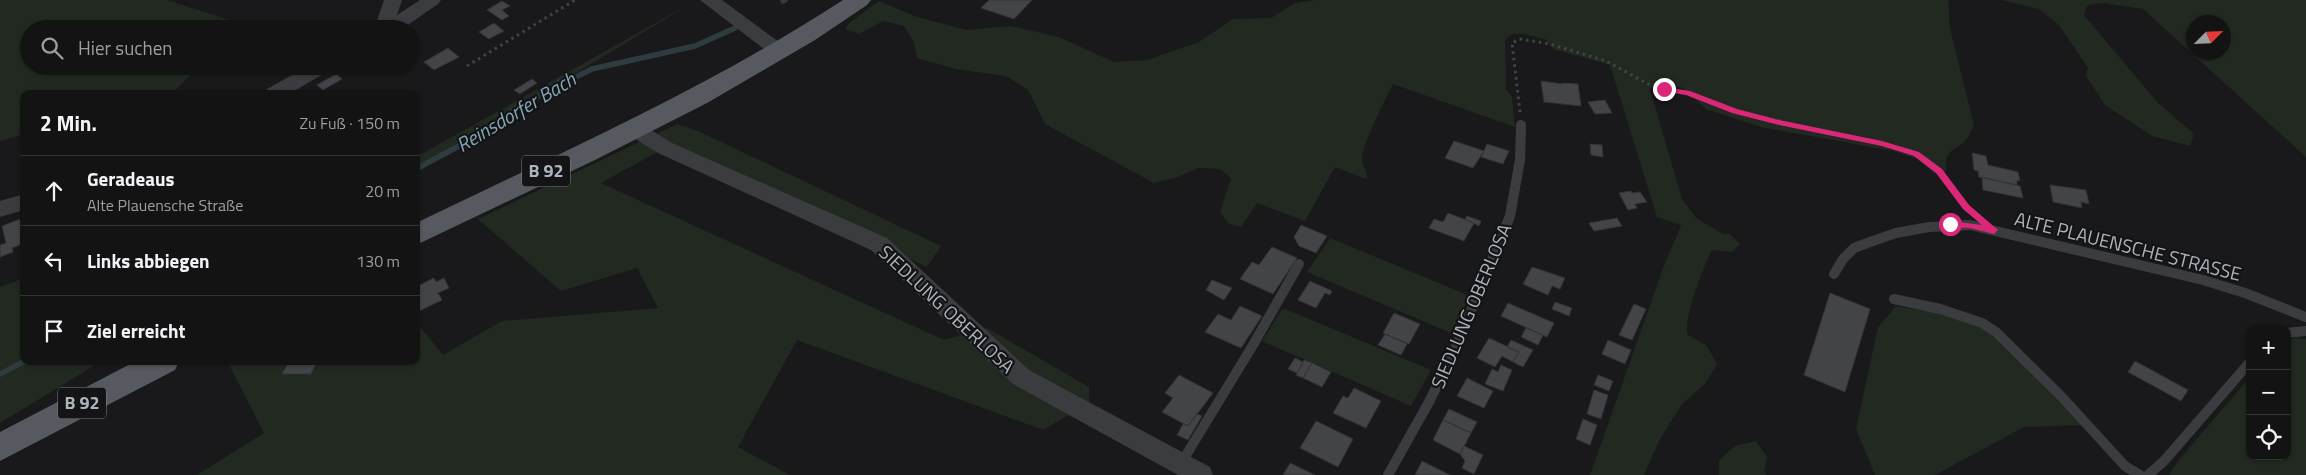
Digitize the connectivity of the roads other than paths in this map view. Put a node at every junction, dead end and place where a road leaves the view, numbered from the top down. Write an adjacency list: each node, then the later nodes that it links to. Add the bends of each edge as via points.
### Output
1 (394, 0): 5 (street)
2 (432, 0): 6 (street)
3 (709, 0): 7 (street, via 727,10)
4 (859, 0): 7 (main road, B 92)
5 (386, 20)
6 (402, 20)
7 (780, 52): 11 (main road, B 92)
8 (307, 75): 9 (street)
9 (281, 90)
10 (1521, 125): 26 (lane, SIEDLUNG OBERLOSA, via 1520,160 1510,216 1455,348)
11 (634, 128): 14 (main road, B 92); 24 (street, SIEDLUNG OBERLOSA, via 666,148 878,244 1020,376)
12 (20, 203): 13 (street)
13 (0, 209)
14 (420, 233)
15 (1299, 264): 24 (lane)
16 (1834, 274): 18 (lane, ALTE PLAUENSCHE STRASSE, via 1854,248 1896,233 1950,224 1970,225 2203,280)
17 (1894, 299): 27 (lane, via 1947,311 1982,323 1996,332 2125,466)
18 (2306, 317)
19 (2306, 331): 20 (lane)
20 (2291, 333)
21 (156, 365): 23 (main road, B 92)
22 (2246, 367): 28 (lane, via 2164,462)
23 (0, 447)
24 (1180, 465): 25 (street, SIEDLUNG OBERLOSA)
25 (1201, 475)
26 (1388, 475)
27 (2140, 475)
28 (2148, 475)

